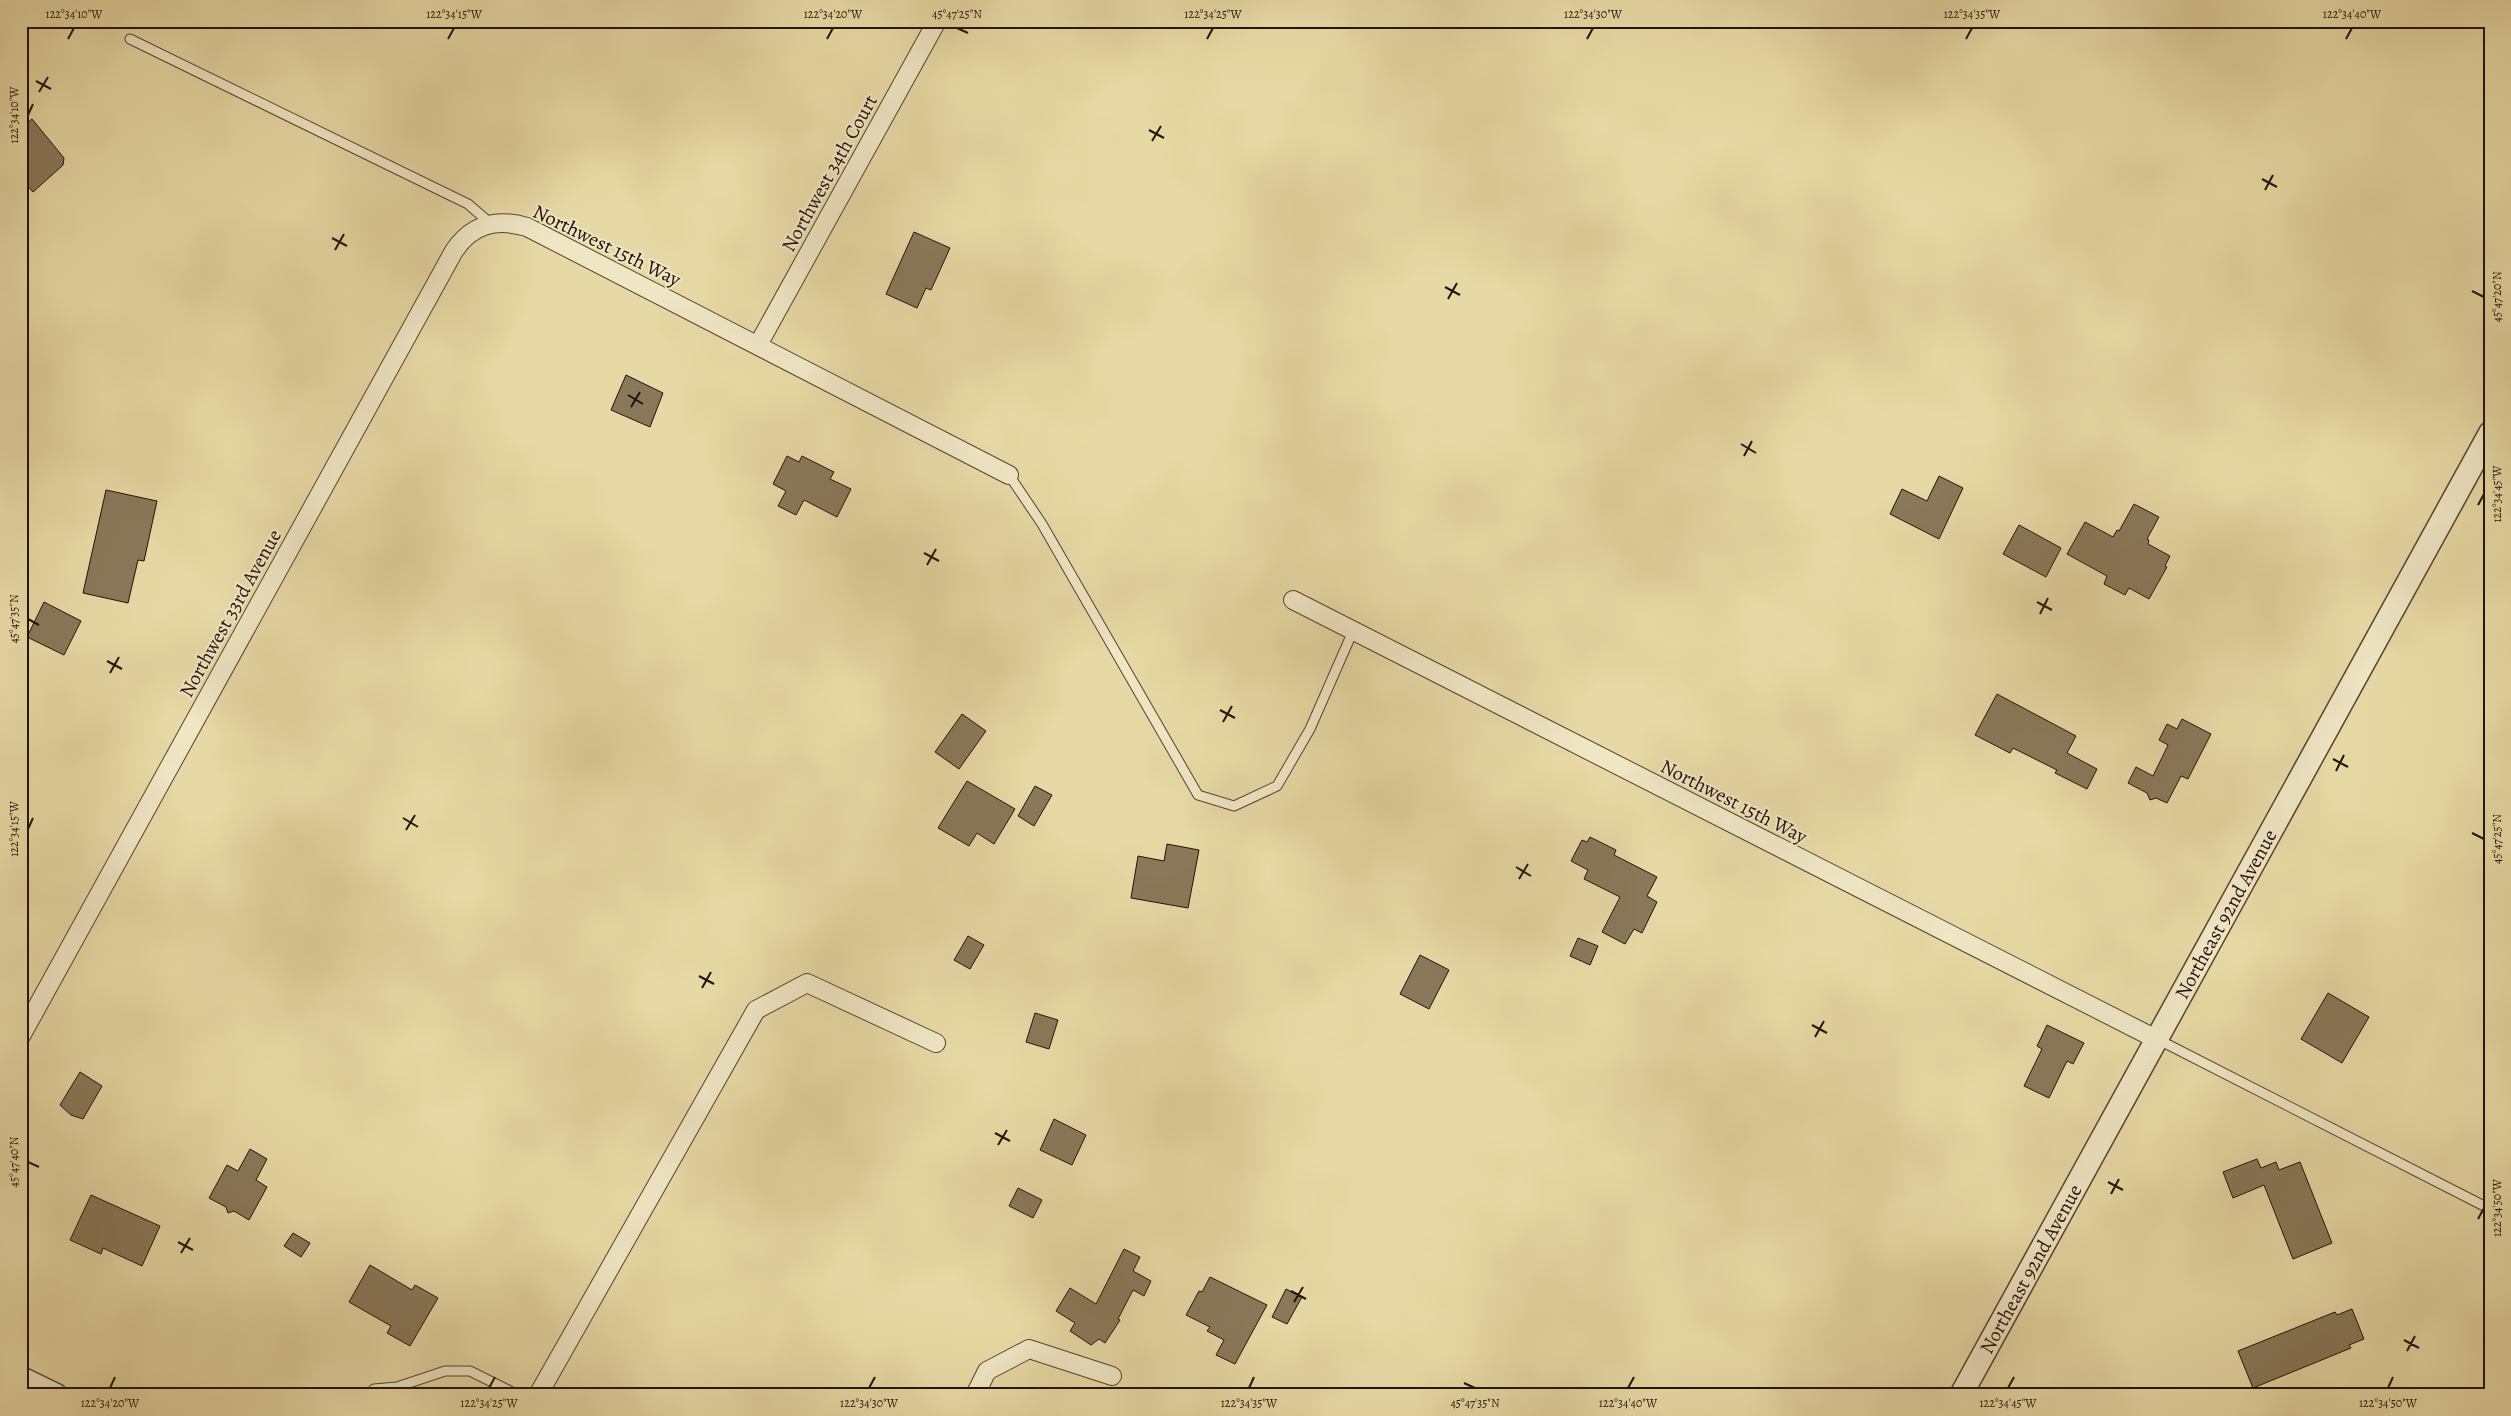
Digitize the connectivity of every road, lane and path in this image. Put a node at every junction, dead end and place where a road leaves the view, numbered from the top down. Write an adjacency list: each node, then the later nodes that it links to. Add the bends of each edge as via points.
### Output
1 (937, 21): 4 (street, Northwest 34th Court)
2 (130, 39): 3 (lane, via 468,204)
3 (490, 223): 4 (street, Northwest 15th Way, via 510,222 527,227); 9 (street, Northwest 33rd Avenue, via 469,233 454,252)
4 (758, 345): 6 (street, Northwest 15th Way)
5 (2490, 433): 10 (street, Northeast 92nd Avenue)
6 (1009, 475): 8 (lane, via 1068,566 1198,795 1234,806 1277,786 1310,729)
7 (1293, 600): 8 (street, Northwest 15th Way)
8 (1353, 631): 10 (street, Northwest 15th Way)
9 (21, 1036)
10 (2156, 1039): 12 (lane); 20 (street, Northeast 92nd Avenue)
11 (936, 1042): 18 (street, via 807,983 756,1010)
12 (2490, 1209)
13 (1112, 1376): 19 (street, via 1029,1349 987,1371)
14 (21, 1378): 15 (street)
15 (56, 1395)
16 (368, 1395): 17 (lane, via 374,1389 397,1387 445,1371 470,1372)
17 (518, 1395)
18 (538, 1395)
19 (975, 1395)
20 (1960, 1395)

